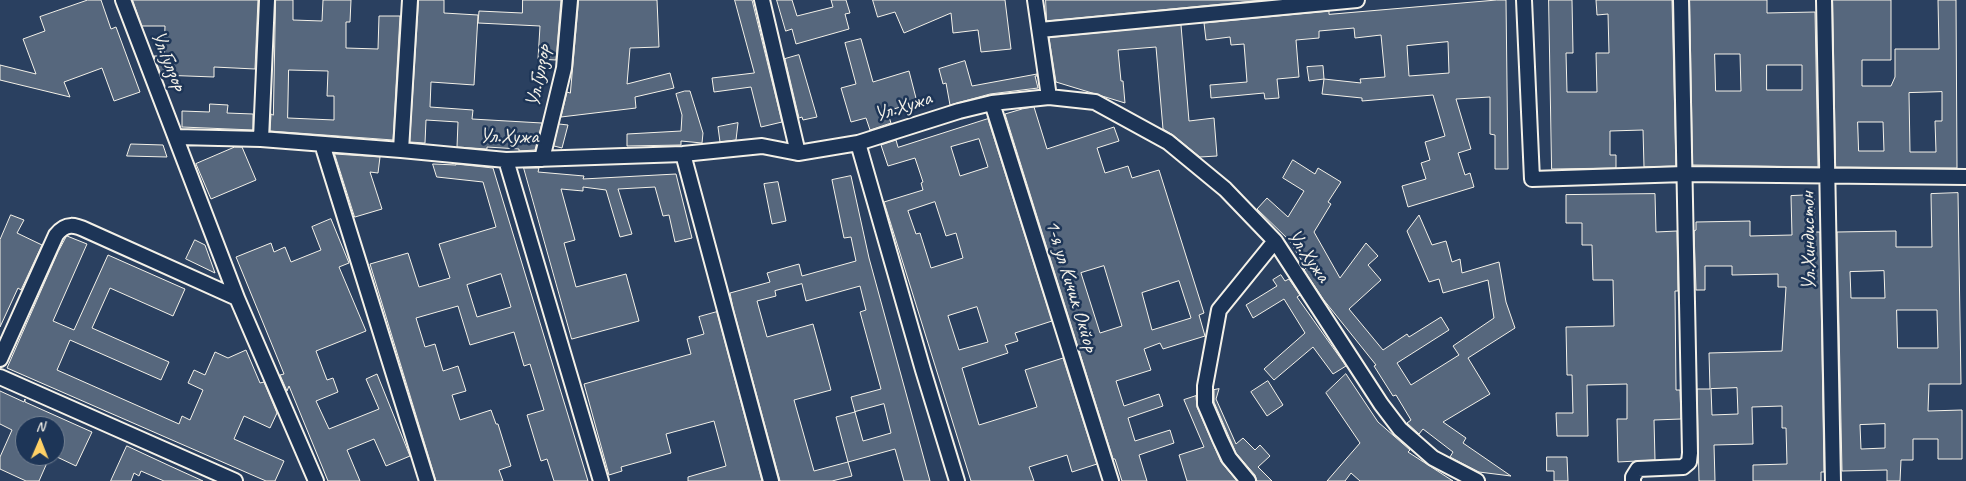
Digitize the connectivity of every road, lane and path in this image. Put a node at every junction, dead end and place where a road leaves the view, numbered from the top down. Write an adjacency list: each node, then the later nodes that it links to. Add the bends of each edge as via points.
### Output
1 (123, 0): 14 (street, Ул.Гулзор)
2 (267, 0): 15 (street)
3 (410, 0): 18 (street)
4 (570, 0): 21 (street, Ул.Гулзор, via 564,68)
5 (762, 0): 19 (street)
6 (1035, 0): 11 (street)
7 (1357, 0): 11 (street)
8 (1524, 0): 23 (street, via 1532,179)
9 (1681, 0): 23 (street)
10 (1824, 0): 24 (street, Ул.Хиндистон)
11 (1040, 30): 12 (street)
12 (1049, 97): 13 (street, Ул.Хужа); 26 (street, Ул.Хужа, via 1095,102 1168,142 1226,189)
13 (992, 103): 16 (street, Ул.Хужа, via 959,110); 36 (street, 1-я ул Кичик Окйор)
14 (177, 137): 15 (street, Ул.Хужа); 27 (street, Ул.Гулзор)
15 (261, 139): 17 (street, Ул.Хужа)
16 (858, 143): 19 (street, Ул.Хужа); 35 (street)
17 (322, 144): 18 (street, Ул.Хужа); 32 (street)
18 (401, 150): 22 (street, Ул.Хужа)
19 (798, 153): 20 (street, Ул.Хужа, via 762,146)
20 (682, 154): 21 (street, Ул.Хужа); 34 (street)
21 (542, 159): 22 (street, Ул.Хужа)
22 (506, 160): 33 (street)
23 (1685, 174): 24 (street); 39 (street, via 1689,462 1683,467 1638,469)
24 (1828, 176): 25 (street); 40 (street, Ул.Хиндистон)
25 (1966, 177)
26 (1275, 241): 37 (street, via 1219,310 1205,386 1205,404 1220,439 1229,458); 38 (street, Ул.Хужа, via 1400,429 1434,458)
27 (237, 298): 28 (street, via 88,231 68,226 56,235); 31 (street, Ул.Гулзор)
28 (0, 359)
29 (0, 377): 30 (street)
30 (235, 481)
31 (316, 481)
32 (427, 481)
33 (601, 481)
34 (771, 481)
35 (958, 481)
36 (1111, 481)
37 (1248, 481)
38 (1477, 481)
39 (1633, 481)
40 (1833, 481)

